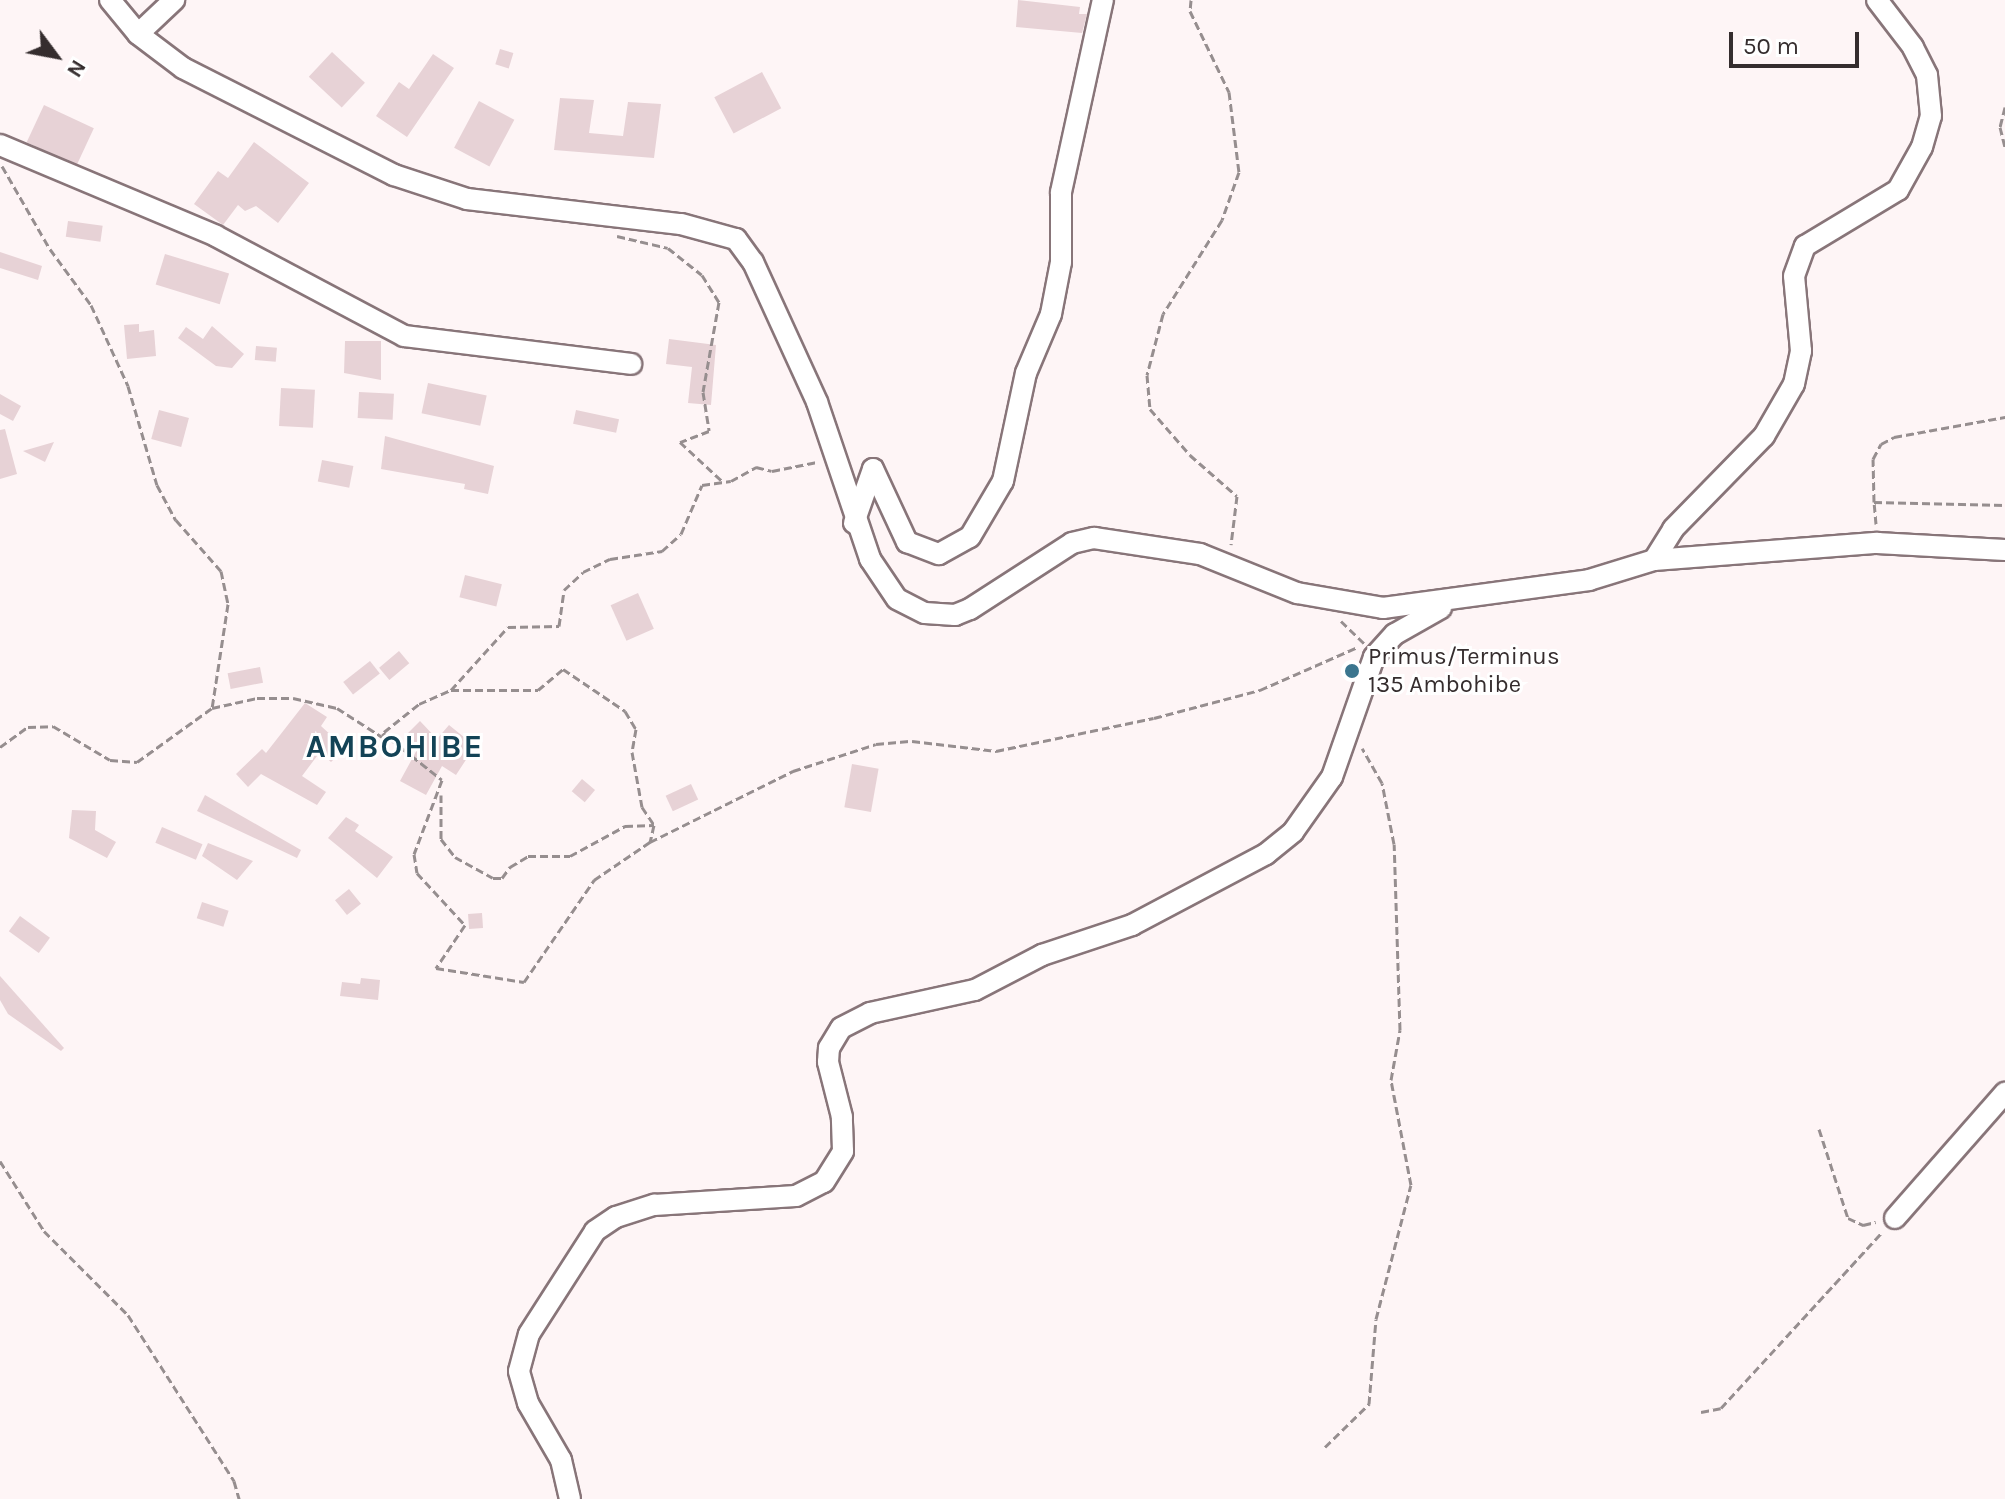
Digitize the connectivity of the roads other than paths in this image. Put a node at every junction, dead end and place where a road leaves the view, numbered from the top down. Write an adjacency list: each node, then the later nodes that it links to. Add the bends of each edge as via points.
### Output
1 (110, 0): 5 (street)
2 (174, 0): 5 (street)
3 (1103, 0): 8 (street, via 1061,192 1061,262 1051,314 1026,373 1003,481 970,537 939,554 907,542 873,469)
4 (1877, 0): 10 (street, via 1927,75 1931,116 1922,147 1898,190 1805,246 1794,276 1801,351 1794,384 1764,436 1673,529)
5 (138, 34): 8 (street, via 183,68 394,175 467,199 710,229 741,245 817,402)
6 (0, 145): 7 (street, via 216,236 404,336)
7 (631, 364)
8 (854, 523): 11 (street, via 881,581 897,599 940,615 970,609 1085,539 1160,545 1328,601 1383,608)
9 (2005, 550): 10 (street, via 1877,543)
10 (1654, 560): 11 (street, via 1602,577)
11 (1451, 602): 14 (street, via 1395,634 1370,665 1332,777 1293,832 1266,854 1132,925 1042,955 975,990 870,1013 841,1028 829,1048 828,1062 842,1117 843,1151 824,1182 796,1196 654,1205 616,1217 595,1231 529,1334 519,1371 528,1403 561,1460)
12 (2005, 1093): 13 (street)
13 (1895, 1218)
14 (570, 1499)

